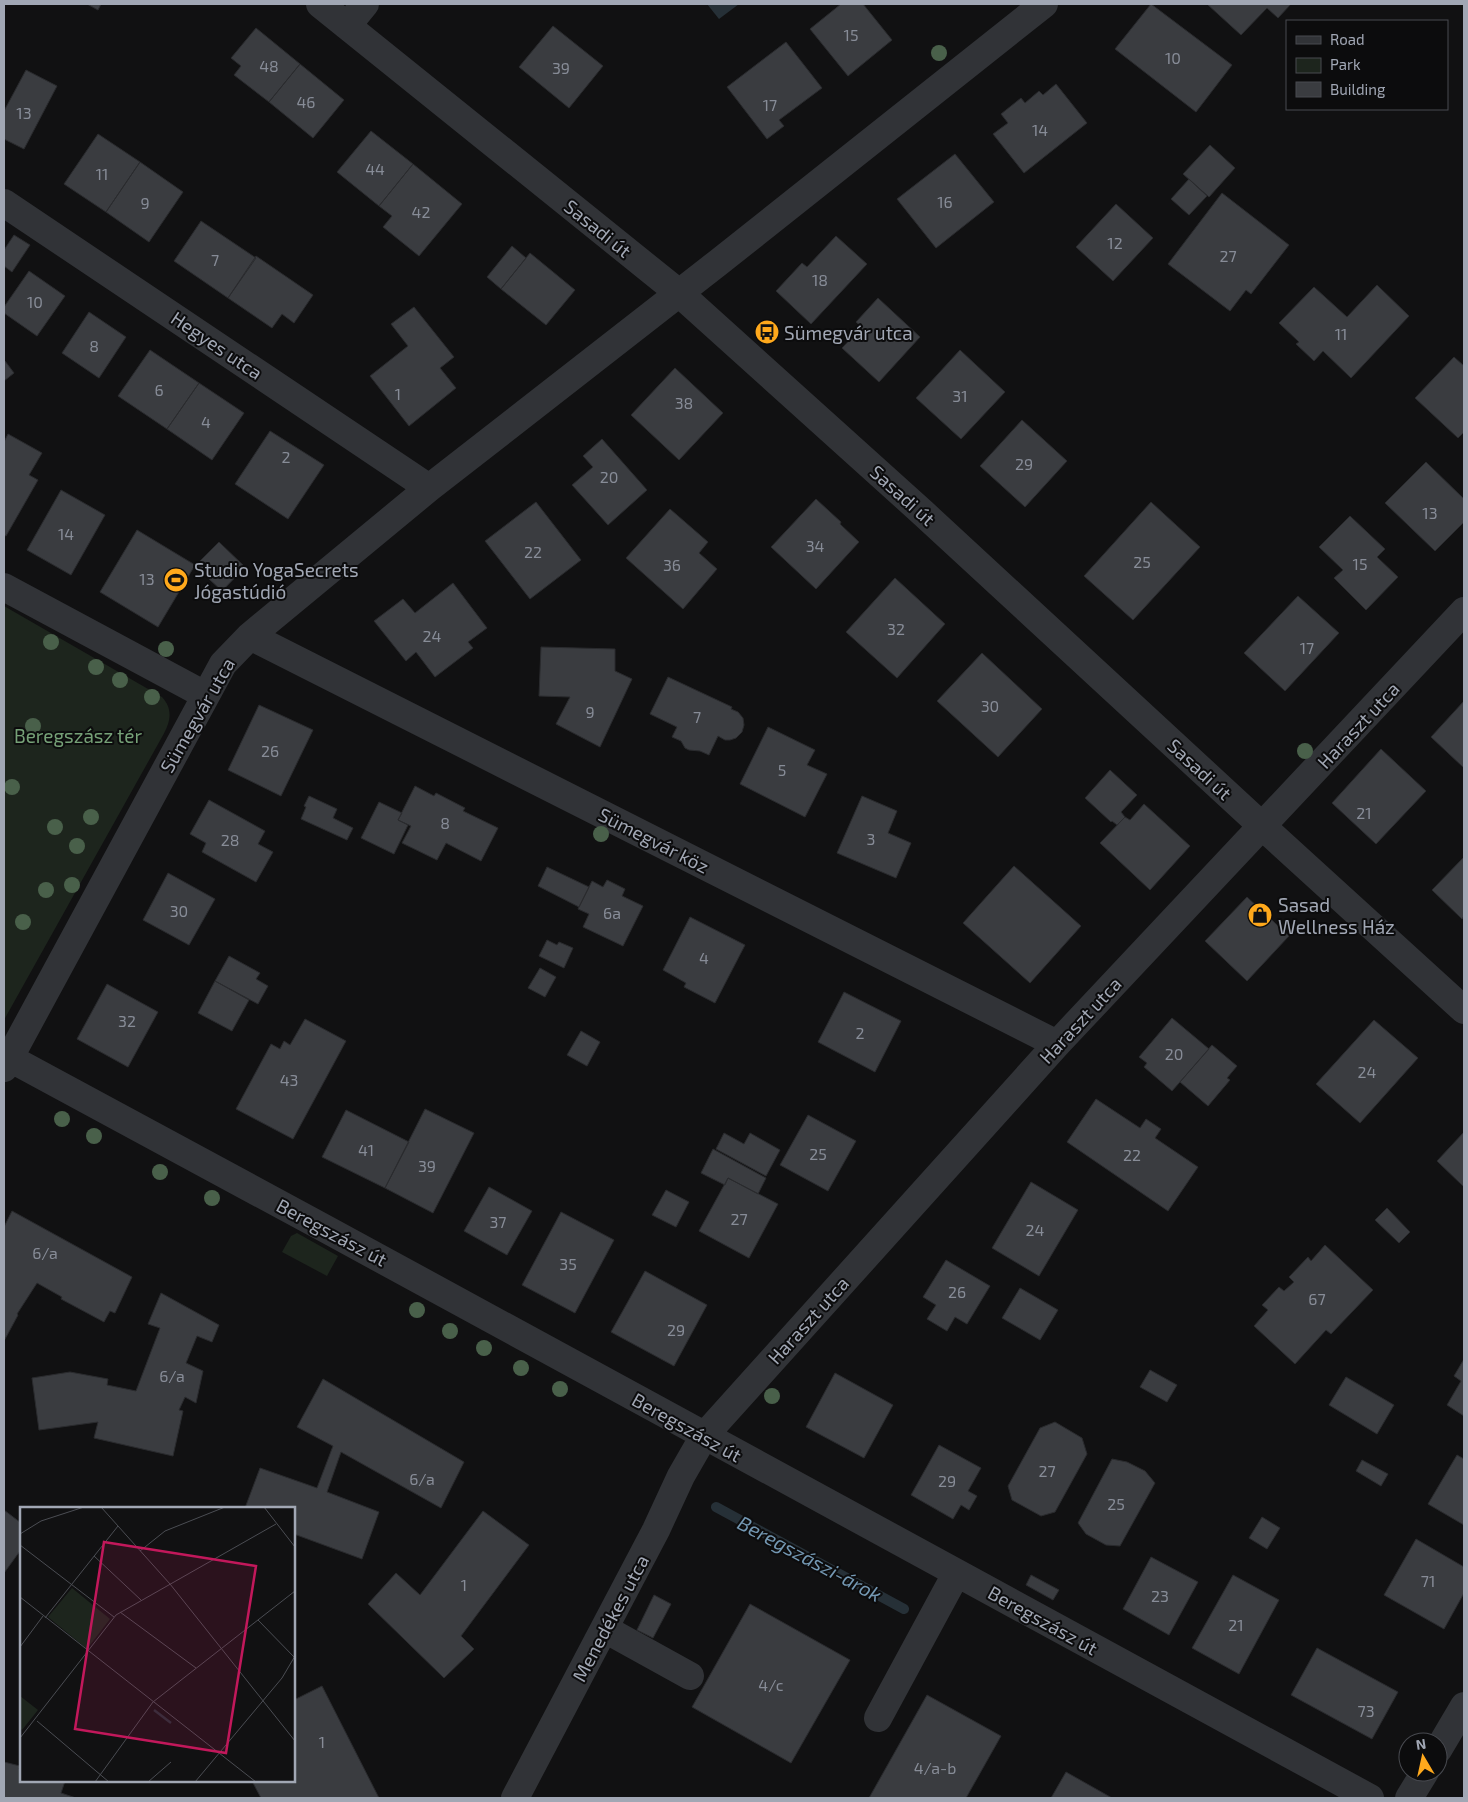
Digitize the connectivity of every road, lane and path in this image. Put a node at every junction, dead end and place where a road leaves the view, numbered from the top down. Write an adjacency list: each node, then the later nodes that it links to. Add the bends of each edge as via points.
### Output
1 (320, 4): 4 (street, Sasadi út)
2 (365, 4): 4 (street)
3 (1044, 4): 6 (street, Sümegvár utca)
4 (347, 26): 6 (street, Sasadi út)
5 (4, 202): 7 (street, Hegyes utca)
6 (679, 293): 7 (street, Sümegvár utca); 12 (street, Sasadi út)
7 (429, 488): 10 (street, Sümegvár utca)
8 (4, 587): 11 (street)
9 (1464, 611): 12 (street, Haraszt utca)
10 (250, 636): 11 (street, Sümegvár utca, via 223,664); 14 (street, Sümegvár köz)
11 (205, 695): 15 (street, Sümegvár utca)
12 (1262, 826): 13 (street, Sasadi út); 14 (street, Haraszt utca)
13 (1464, 1010)
14 (1057, 1044): 16 (street, Haraszt utca)
15 (6, 1061): 16 (street, Beregszász út, via 324,1228)
16 (704, 1436): 17 (street, Beregszász út); 18 (street, Menedékes utca)
17 (956, 1574): 21 (street); 25 (street, Beregszász út)
18 (605, 1629): 19 (street); 24 (street, Menedékes utca)
19 (690, 1676)
20 (1464, 1706): 22 (street)
21 (878, 1718)
22 (1448, 1733)
23 (1419, 1782): 26 (street)
24 (515, 1798)
25 (1370, 1798)
26 (1409, 1798)

